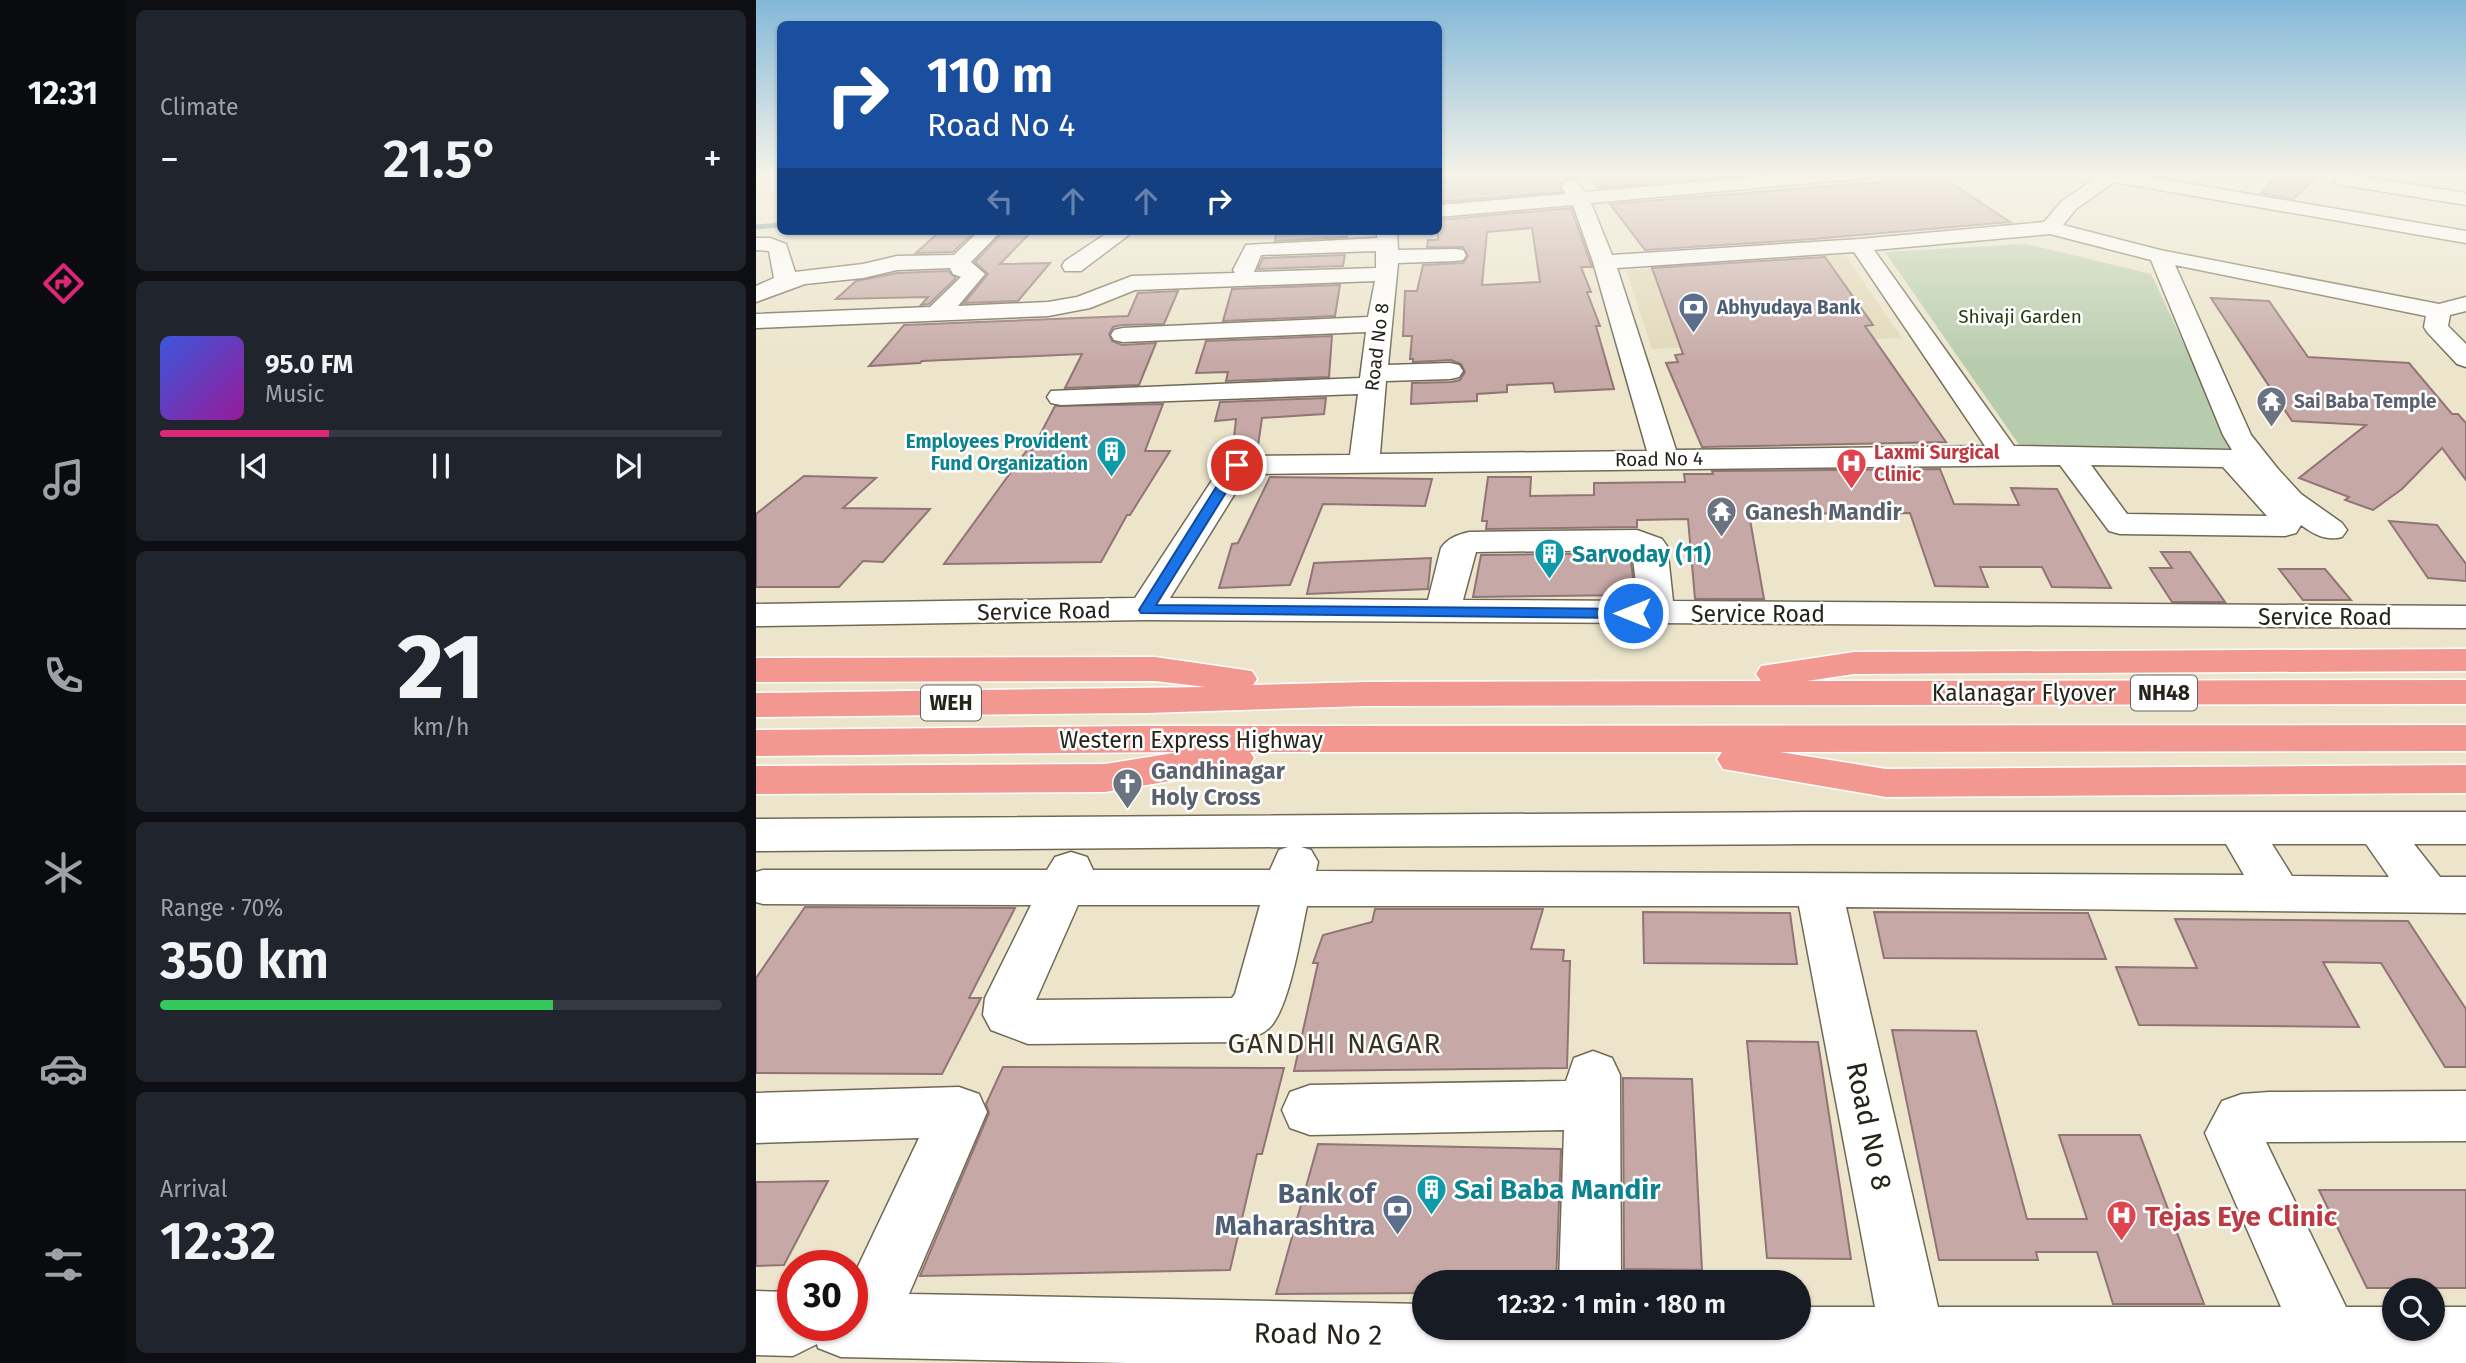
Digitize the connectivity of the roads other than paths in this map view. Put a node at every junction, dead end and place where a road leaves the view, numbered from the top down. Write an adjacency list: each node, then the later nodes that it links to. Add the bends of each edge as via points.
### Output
1 (985, 237): 14 (street)
2 (1116, 237): 17 (street)
3 (1272, 237): 4 (street, via 1275,241)
4 (1357, 237)
5 (1594, 237): 15 (street)
6 (1954, 237): 10 (street)
7 (2084, 237): 13 (street)
8 (756, 244): 19 (street, via 779,248)
9 (916, 245): 16 (street)
10 (1860, 245): 15 (street); 34 (street)
11 (1387, 252): 12 (street); 21 (street); 27 (street, Road No 8)
12 (1455, 255)
13 (2160, 256): 24 (street); 37 (street, via 2237,435)
14 (960, 261): 16 (street); 25 (street, via 961,269 973,277)
15 (1604, 262): 36 (street)
16 (897, 263): 18 (street)
17 (1073, 266)
18 (853, 271): 19 (street); 23 (street)
19 (786, 281): 20 (street)
20 (756, 295)
21 (1222, 298): 25 (street, via 1132,283 1082,303 1048,309); 27 (street); 28 (street); 31 (street)
22 (2466, 304): 24 (street)
23 (816, 308)
24 (2440, 311): 29 (street, via 2436,327)
25 (937, 313): 26 (street)
26 (756, 321)
27 (1378, 324): 32 (street, Road No 8)
28 (1123, 335)
29 (2466, 359)
30 (1450, 371): 32 (street)
31 (1185, 372): 32 (street); 33 (street)
32 (1372, 380): 38 (street, Road No 8)
33 (1061, 397)
34 (2005, 455): 35 (street, Road No 4); 36 (street, Road No 4)
35 (2069, 456): 37 (street, Road No 4); 37 (street, via 2120,524 2285,526 2288,520)
36 (1664, 458): 38 (street, Road No 4)
37 (2242, 459): 39 (street, via 2307,517)
38 (1364, 463): 42 (street, Road No 4, via 1237,465)
39 (2331, 530)
40 (1444, 605): 41 (street, Service Road); 41 (street, via 1458,548 1469,542 1645,542 1650,546); 42 (street, Service Road)
41 (1656, 605): 44 (street, Service Road)
42 (1146, 610): 43 (street, Service Road)
43 (756, 615)
44 (2466, 617)
45 (2466, 660): 49 (highway, via 1854,663)
46 (756, 670): 48 (highway, via 1155,669)
47 (2466, 692): 49 (highway, Kalanagar Flyover / NH48)
48 (1365, 694): 49 (highway, Western Express Highway / WEH); 50 (highway, Western Express Highway / WEH)
49 (1623, 694)
50 (756, 705)
51 (2466, 738): 53 (highway, Kalanagar Flyover / NH48)
52 (1357, 740): 53 (highway, Western Express Highway / WEH); 54 (highway, Western Express Highway / WEH); 56 (highway, via 1105,778)
53 (1625, 740): 55 (highway, via 1886,783)
54 (756, 743)
55 (2466, 779)
56 (756, 780)
57 (2239, 828): 58 (street); 60 (street); 67 (street)
58 (2378, 828): 59 (street); 68 (street)
59 (2466, 828)
60 (1302, 833): 62 (street); 64 (street)
61 (778, 835): 62 (street); 66 (street)
62 (1087, 835): 63 (street)
63 (1063, 887): 64 (street); 64 (street, via 1011,998 1009,1015 1028,1022 1238,1020 1251,1013 1259,1001); 66 (street)
64 (1289, 887): 65 (street)
65 (1819, 888): 67 (street); 81 (street, Road No 8)
66 (758, 890)
67 (2278, 893): 68 (street)
68 (2446, 895)
69 (1310, 1110): 72 (street, via 1593,1090)
70 (2466, 1116): 80 (street, via 2269,1117 2242,1119 2233,1133)
71 (756, 1118): 73 (street, via 959,1112)
72 (1590, 1270)
73 (868, 1295)
74 (1412, 1319): 77 (street, Road No 2)
75 (756, 1323): 76 (street)
76 (777, 1324)
77 (868, 1325)
78 (2466, 1339): 80 (street, Road No 2)
79 (1804, 1340): 81 (street, Road No 2)
80 (2328, 1340): 81 (street, Road No 2)
81 (1916, 1352)

